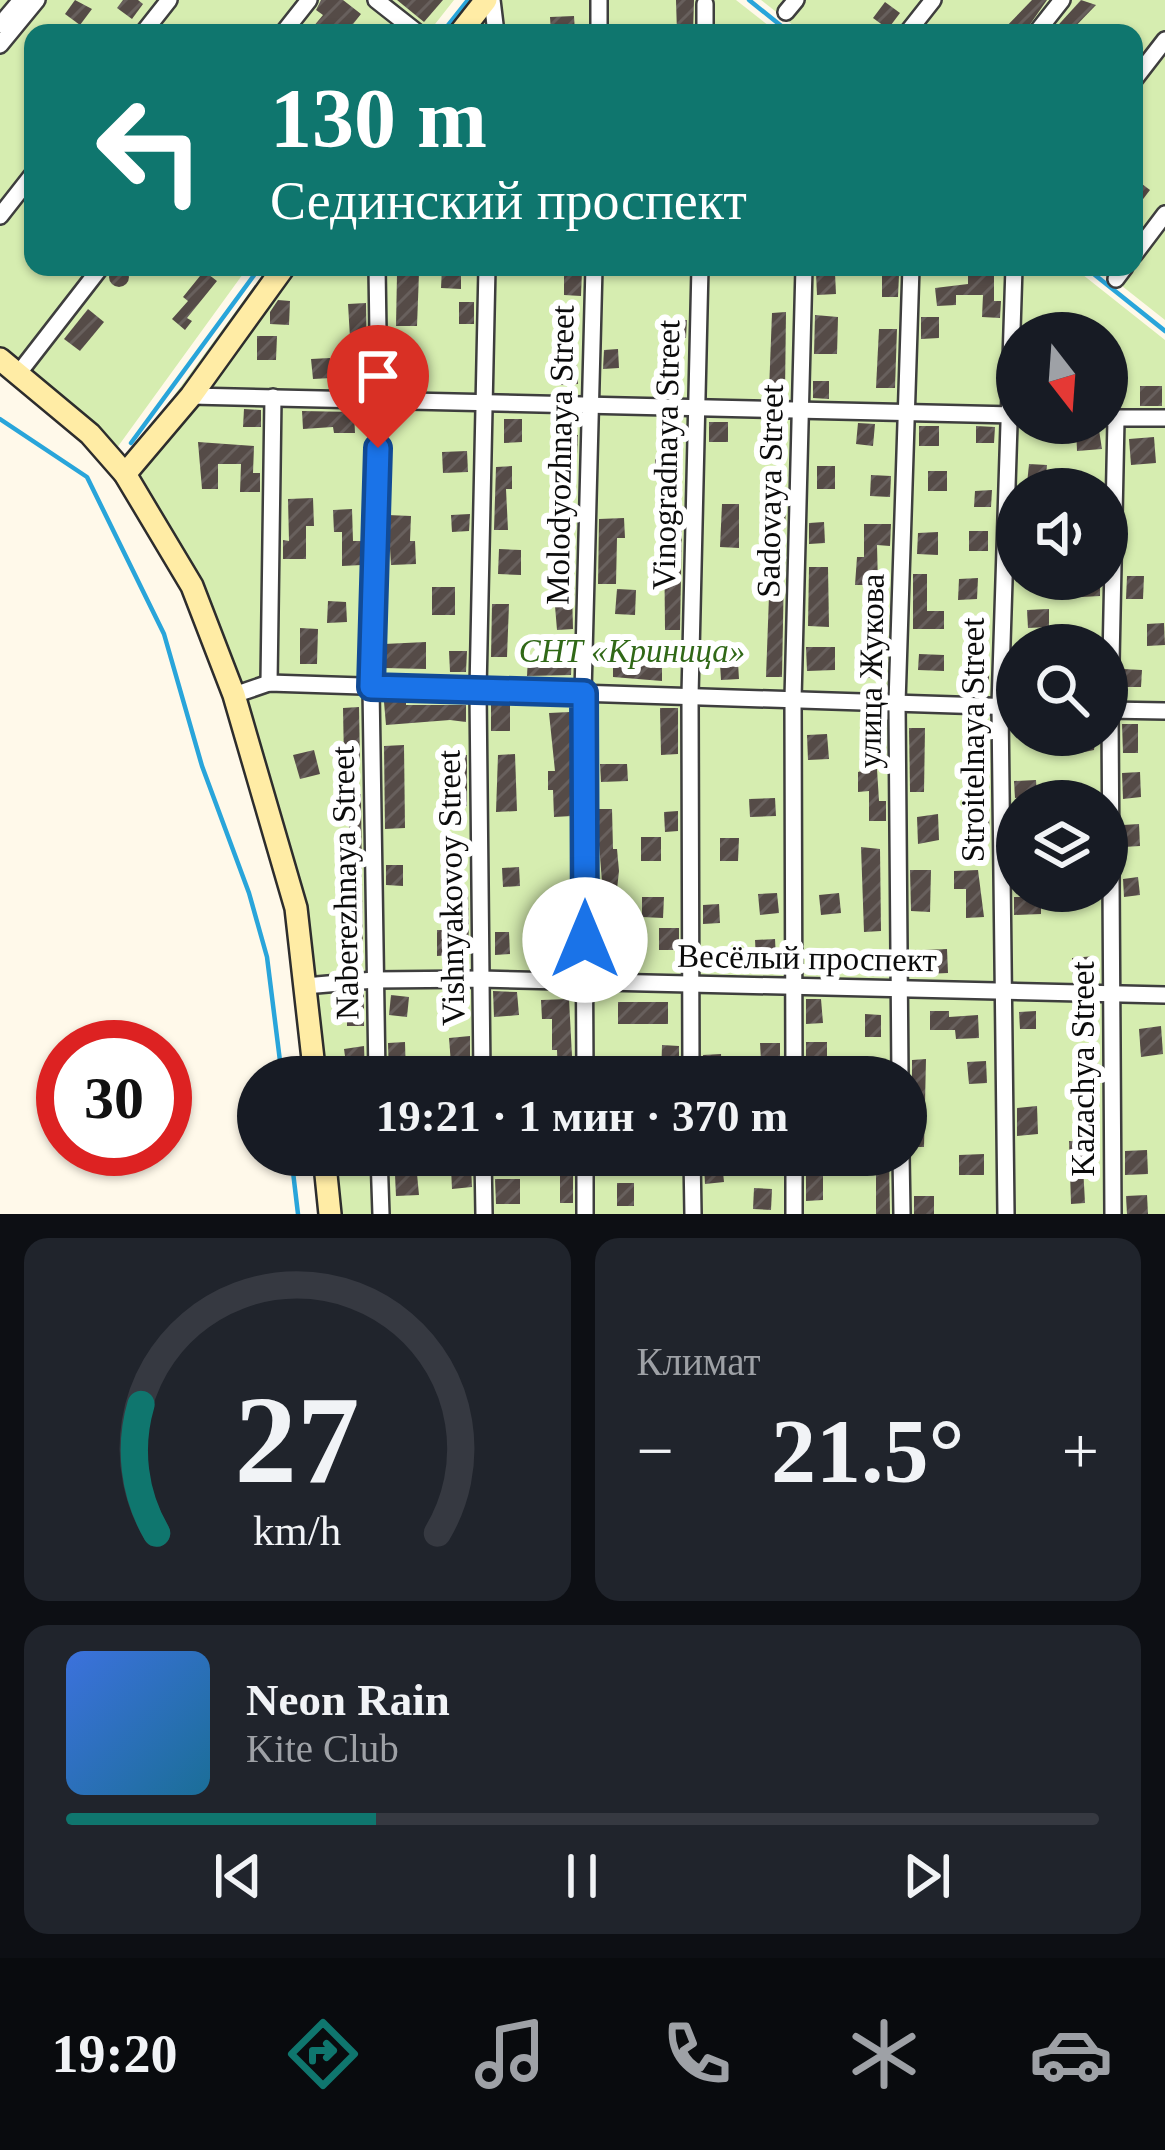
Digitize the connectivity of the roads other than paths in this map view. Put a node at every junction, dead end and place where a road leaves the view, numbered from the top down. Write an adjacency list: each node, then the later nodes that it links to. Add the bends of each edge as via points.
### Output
1 (21, 0): 17 (street)
2 (37, 0): 19 (street)
3 (169, 0): 10 (street)
4 (309, 0): 11 (street)
5 (376, 0): 12 (street)
6 (489, 0): 13 (street)
7 (932, 0): 15 (street)
8 (1062, 0): 16 (street)
9 (705, 4): 14 (street)
10 (150, 24)
11 (290, 24)
12 (407, 24)
13 (468, 24)
14 (705, 24)
15 (914, 24)
16 (1043, 24)
17 (0, 25)
18 (1165, 40): 20 (street)
19 (0, 45)
20 (1143, 68)
21 (24, 185): 23 (street)
22 (1165, 214): 24 (street)
23 (0, 216)
24 (1143, 243)
25 (93, 276): 35 (street)
26 (278, 276): 36 (street)
27 (377, 276): 38 (street, Naberezhnaya Street)
28 (487, 276): 39 (street, Vishnyakovoy Street)
29 (594, 276): 40 (street, Molodyozhnaya Street)
30 (700, 276): 41 (street, Vinogradnaya Street)
31 (804, 276): 42 (street, Sadovaya Street)
32 (911, 276): 43 (street, улица Жукова)
33 (1014, 276): 34 (street, Stroitelnaya Street)
34 (1013, 312)
35 (9, 366): 49 (street)
36 (191, 396): 37 (street); 49 (street)
37 (273, 397): 38 (street); 52 (street)
38 (379, 400): 39 (street); 53 (street, Naberezhnaya Street)
39 (482, 402): 40 (street); 54 (street, Vishnyakovoy Street)
40 (591, 404): 41 (street); 55 (street, Molodyozhnaya Street)
41 (696, 408): 42 (street); 57 (street, Vinogradnaya Street)
42 (801, 410): 43 (street); 58 (street, Sadovaya Street)
43 (909, 414): 44 (street); 59 (street, улица Жукова)
44 (996, 415)
45 (1128, 418): 46 (street)
46 (1165, 418)
47 (1012, 444): 50 (street, Stroitelnaya Street)
48 (1112, 444): 51 (street, Kazachya Street)
49 (125, 474): 56 (street, via 192,586)
50 (1010, 624)
51 (1109, 624)
52 (269, 683): 53 (street); 56 (street)
53 (371, 687): 54 (street); 66 (street, Naberezhnaya Street)
54 (478, 690): 55 (street); 65 (street, Vishnyakovoy Street)
55 (584, 693): 57 (street); 67 (street, Molodyozhnaya Street)
56 (234, 695): 69 (street, via 296,908)
57 (690, 696): 58 (street); 68 (street, Vinogradnaya Street)
58 (794, 699): 59 (street); 70 (street, Sadovaya Street)
59 (897, 703): 60 (street); 71 (street, улица Жукова)
60 (996, 706)
61 (1128, 710): 62 (street)
62 (1165, 711)
63 (1008, 756): 72 (street, Stroitelnaya Street)
64 (1108, 756): 73 (street, Kazachya Street)
65 (480, 979): 66 (street, Весёлый проспект); 67 (street, Весёлый проспект); 77 (street, Vishnyakovoy Street)
66 (374, 980): 69 (street, Весёлый проспект); 76 (street, Naberezhnaya Street)
67 (585, 982): 68 (street, Весёлый проспект); 78 (street, Molodyozhnaya Street)
68 (689, 985): 70 (street, Весёлый проспект); 79 (street, Vinogradnaya Street)
69 (304, 986): 75 (street)
70 (794, 988): 71 (street, Весёлый проспект); 80 (street, Sadovaya Street)
71 (899, 988): 72 (street, Весёлый проспект); 81 (street, улица Жукова)
72 (1003, 991): 73 (street, Весёлый проспект); 96 (street, Stroitelnaya Street)
73 (1111, 993): 74 (street, Весёлый проспект); 97 (street, Kazachya Street)
74 (1165, 995)
75 (312, 1056)
76 (376, 1056)
77 (482, 1056)
78 (585, 1056)
79 (691, 1056)
80 (794, 1056)
81 (900, 1056)
82 (326, 1176): 89 (street)
83 (380, 1176): 90 (street)
84 (483, 1176): 91 (street)
85 (585, 1176): 92 (street)
86 (692, 1176): 93 (street)
87 (794, 1176): 94 (street)
88 (901, 1176): 95 (street)
89 (330, 1214)
90 (381, 1214)
91 (484, 1214)
92 (585, 1214)
93 (693, 1214)
94 (794, 1214)
95 (902, 1214)
96 (1006, 1214)
97 (1113, 1214)

